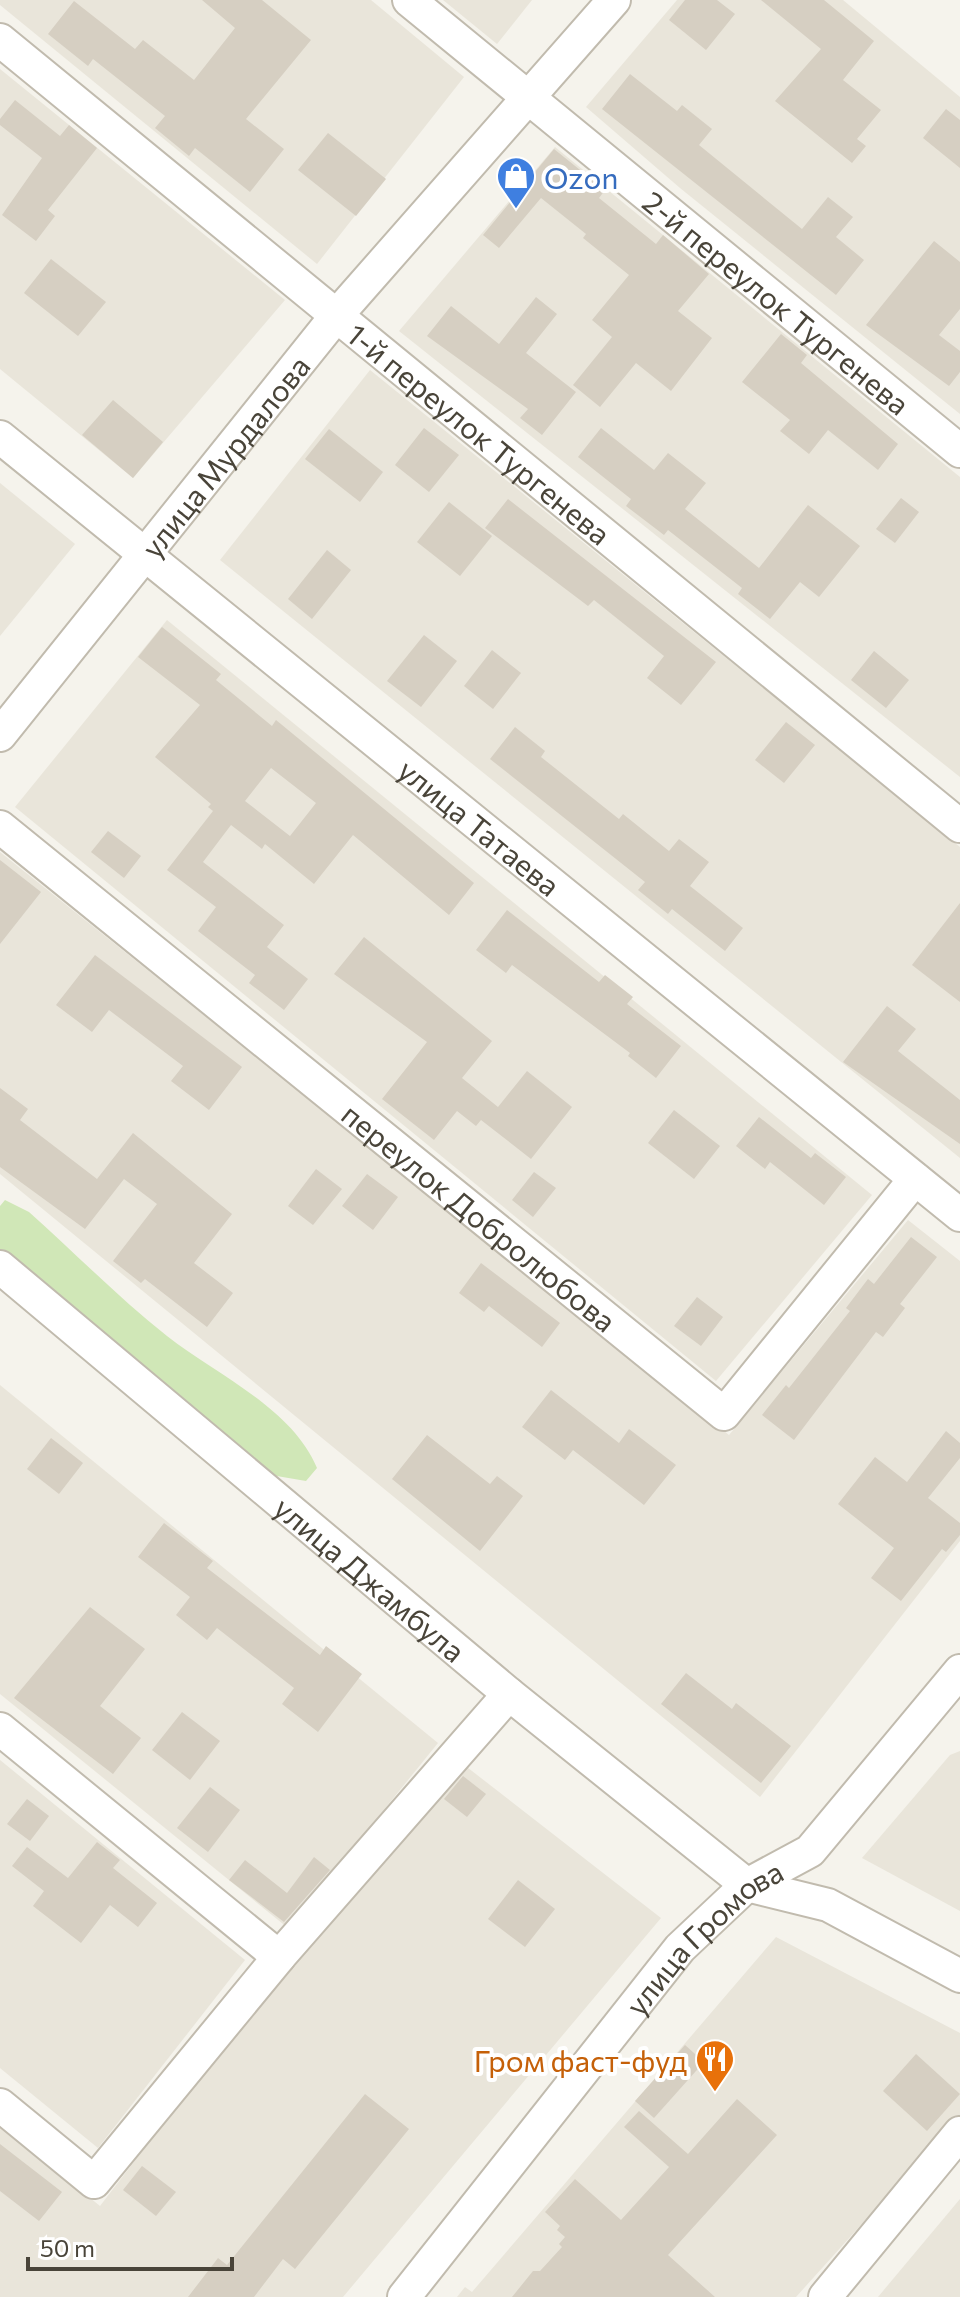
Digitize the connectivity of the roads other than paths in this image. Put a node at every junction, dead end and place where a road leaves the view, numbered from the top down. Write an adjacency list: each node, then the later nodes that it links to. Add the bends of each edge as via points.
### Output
1 (409, 0): 4 (street, 2-й переулок Тургенева)
2 (614, 0): 4 (street, улица Мурдалова)
3 (0, 40): 5 (street, 1-й переулок Тургенева)
4 (527, 94): 5 (street, улица Мурдалова); 7 (street, 2-й переулок Тургенева)
5 (337, 315): 8 (street, улица Мурдалова); 10 (street, 1-й переулок Тургенева)
6 (0, 437): 8 (street, улица Татаева)
7 (960, 451)
8 (145, 556): 9 (street, улица Мурдалова); 12 (street, улица Татаева)
9 (0, 735)
10 (960, 826)
11 (0, 827): 12 (street, переулок Добролюбова, via 724,1414)
12 (915, 1179): 13 (street, улица Татаева)
13 (960, 1215)
14 (0, 1267): 16 (street, улица Джамбула)
15 (960, 1671): 18 (street, улица Громова, via 810,1851)
16 (509, 1694): 18 (street, улица Джамбула); 19 (street)
17 (0, 1729): 19 (street)
18 (747, 1885): 20 (street, via 828,1905); 23 (street, улица Громова, via 680,1948)
19 (279, 1957): 21 (street, via 94,2182)
20 (960, 1976)
21 (0, 2105)
22 (960, 2133): 24 (street)
23 (404, 2297)
24 (825, 2297)

